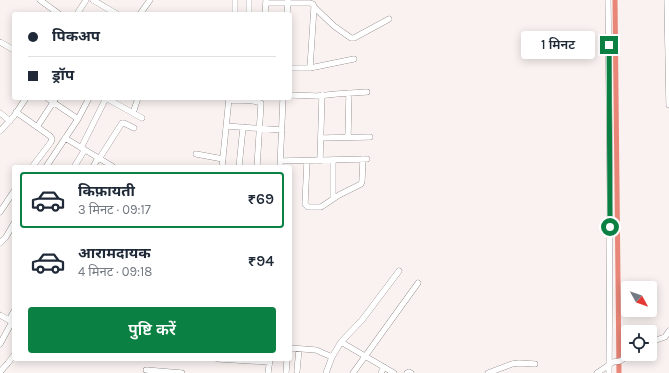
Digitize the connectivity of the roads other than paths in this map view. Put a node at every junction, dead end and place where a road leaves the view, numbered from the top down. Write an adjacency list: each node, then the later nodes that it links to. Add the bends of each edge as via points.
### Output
1 (40, 0): 12 (street)
2 (86, 0): 13 (street)
3 (93, 0): 14 (street)
4 (150, 0): 15 (street)
5 (235, 0): 16 (street)
6 (249, 0): 17 (street)
7 (608, 0): 94 (street)
8 (667, 0): 38 (street)
9 (266, 1): 10 (street); 18 (street)
10 (288, 2): 11 (street, via 310,3)
11 (314, 7): 19 (street, via 351,38); 24 (street)
12 (56, 12)
13 (78, 12)
14 (110, 12)
15 (141, 12)
16 (235, 12)
17 (249, 12)
18 (265, 12)
19 (389, 19)
20 (0, 42): 21 (street)
21 (12, 47)
22 (354, 59): 24 (street)
23 (292, 68): 24 (street)
24 (310, 68)
25 (367, 92): 26 (street)
26 (348, 93): 28 (street); 55 (street)
27 (292, 95): 28 (street)
28 (322, 95): 54 (street)
29 (25, 100): 39 (street)
30 (55, 100): 43 (street); 46 (street)
31 (88, 100): 43 (street)
32 (105, 100): 56 (street)
33 (110, 100): 41 (street)
34 (137, 100): 41 (street)
35 (229, 100): 45 (street)
36 (240, 100): 49 (street, via 261,103)
37 (283, 100): 50 (street)
38 (669, 105)
39 (16, 112): 44 (street); 46 (street)
40 (0, 113): 44 (street)
41 (133, 113): 42 (street)
42 (142, 118)
43 (78, 119): 53 (street)
44 (10, 121): 51 (street)
45 (226, 126): 47 (street); 59 (street)
46 (37, 127): 64 (street, via 52,140)
47 (243, 127): 49 (street); 70 (street)
48 (134, 128): 58 (street, via 122,123)
49 (260, 128): 50 (street); 71 (street)
50 (282, 130): 63 (street)
51 (0, 131)
52 (370, 137): 55 (street)
53 (65, 138): 56 (street); 65 (street)
54 (320, 138): 55 (street); 62 (street)
55 (348, 138)
56 (83, 150): 58 (street); 66 (street)
57 (196, 154): 59 (street)
58 (98, 158): 67 (street); 68 (street)
59 (223, 159): 69 (street)
60 (333, 160): 62 (street); 73 (street); 73 (street, via 365,159 361,184)
61 (307, 161): 62 (street); 63 (street); 73 (street, via 306,205 319,208)
62 (320, 161)
63 (280, 164)
64 (33, 165)
65 (47, 165)
66 (75, 165)
67 (93, 165)
68 (110, 165)
69 (222, 165)
70 (239, 165)
71 (257, 165)
72 (12, 194): 74 (street)
73 (334, 198)
74 (0, 212)
75 (12, 226): 76 (street)
76 (0, 244)
77 (399, 271): 83 (street, via 362,320)
78 (418, 283): 87 (street)
79 (0, 315): 80 (street)
80 (12, 321): 84 (street)
81 (669, 331): 82 (street, via 664,337)
82 (657, 340)
83 (341, 342): 87 (street); 89 (street)
84 (0, 344)
85 (292, 348): 86 (street)
86 (299, 349): 89 (street, via 316,350); 98 (street)
87 (365, 356): 95 (street); 104 (street)
88 (12, 357): 96 (street)
89 (332, 357): 103 (street)
90 (269, 361): 101 (street)
91 (286, 361): 102 (street)
92 (621, 361): 94 (street)
93 (535, 364): 99 (street, via 512,364)
94 (611, 364): 110 (street); 111 (street)
95 (384, 367): 105 (street); 106 (street)
96 (1, 370)
97 (146, 370): 100 (street)
98 (297, 371)
99 (498, 371): 109 (street)
100 (182, 373)
101 (268, 373)
102 (286, 373)
103 (326, 373)
104 (353, 373)
105 (381, 373)
106 (394, 373)
107 (407, 373): 108 (street)
108 (412, 373)
109 (488, 373)
110 (597, 373)
111 (609, 373)

